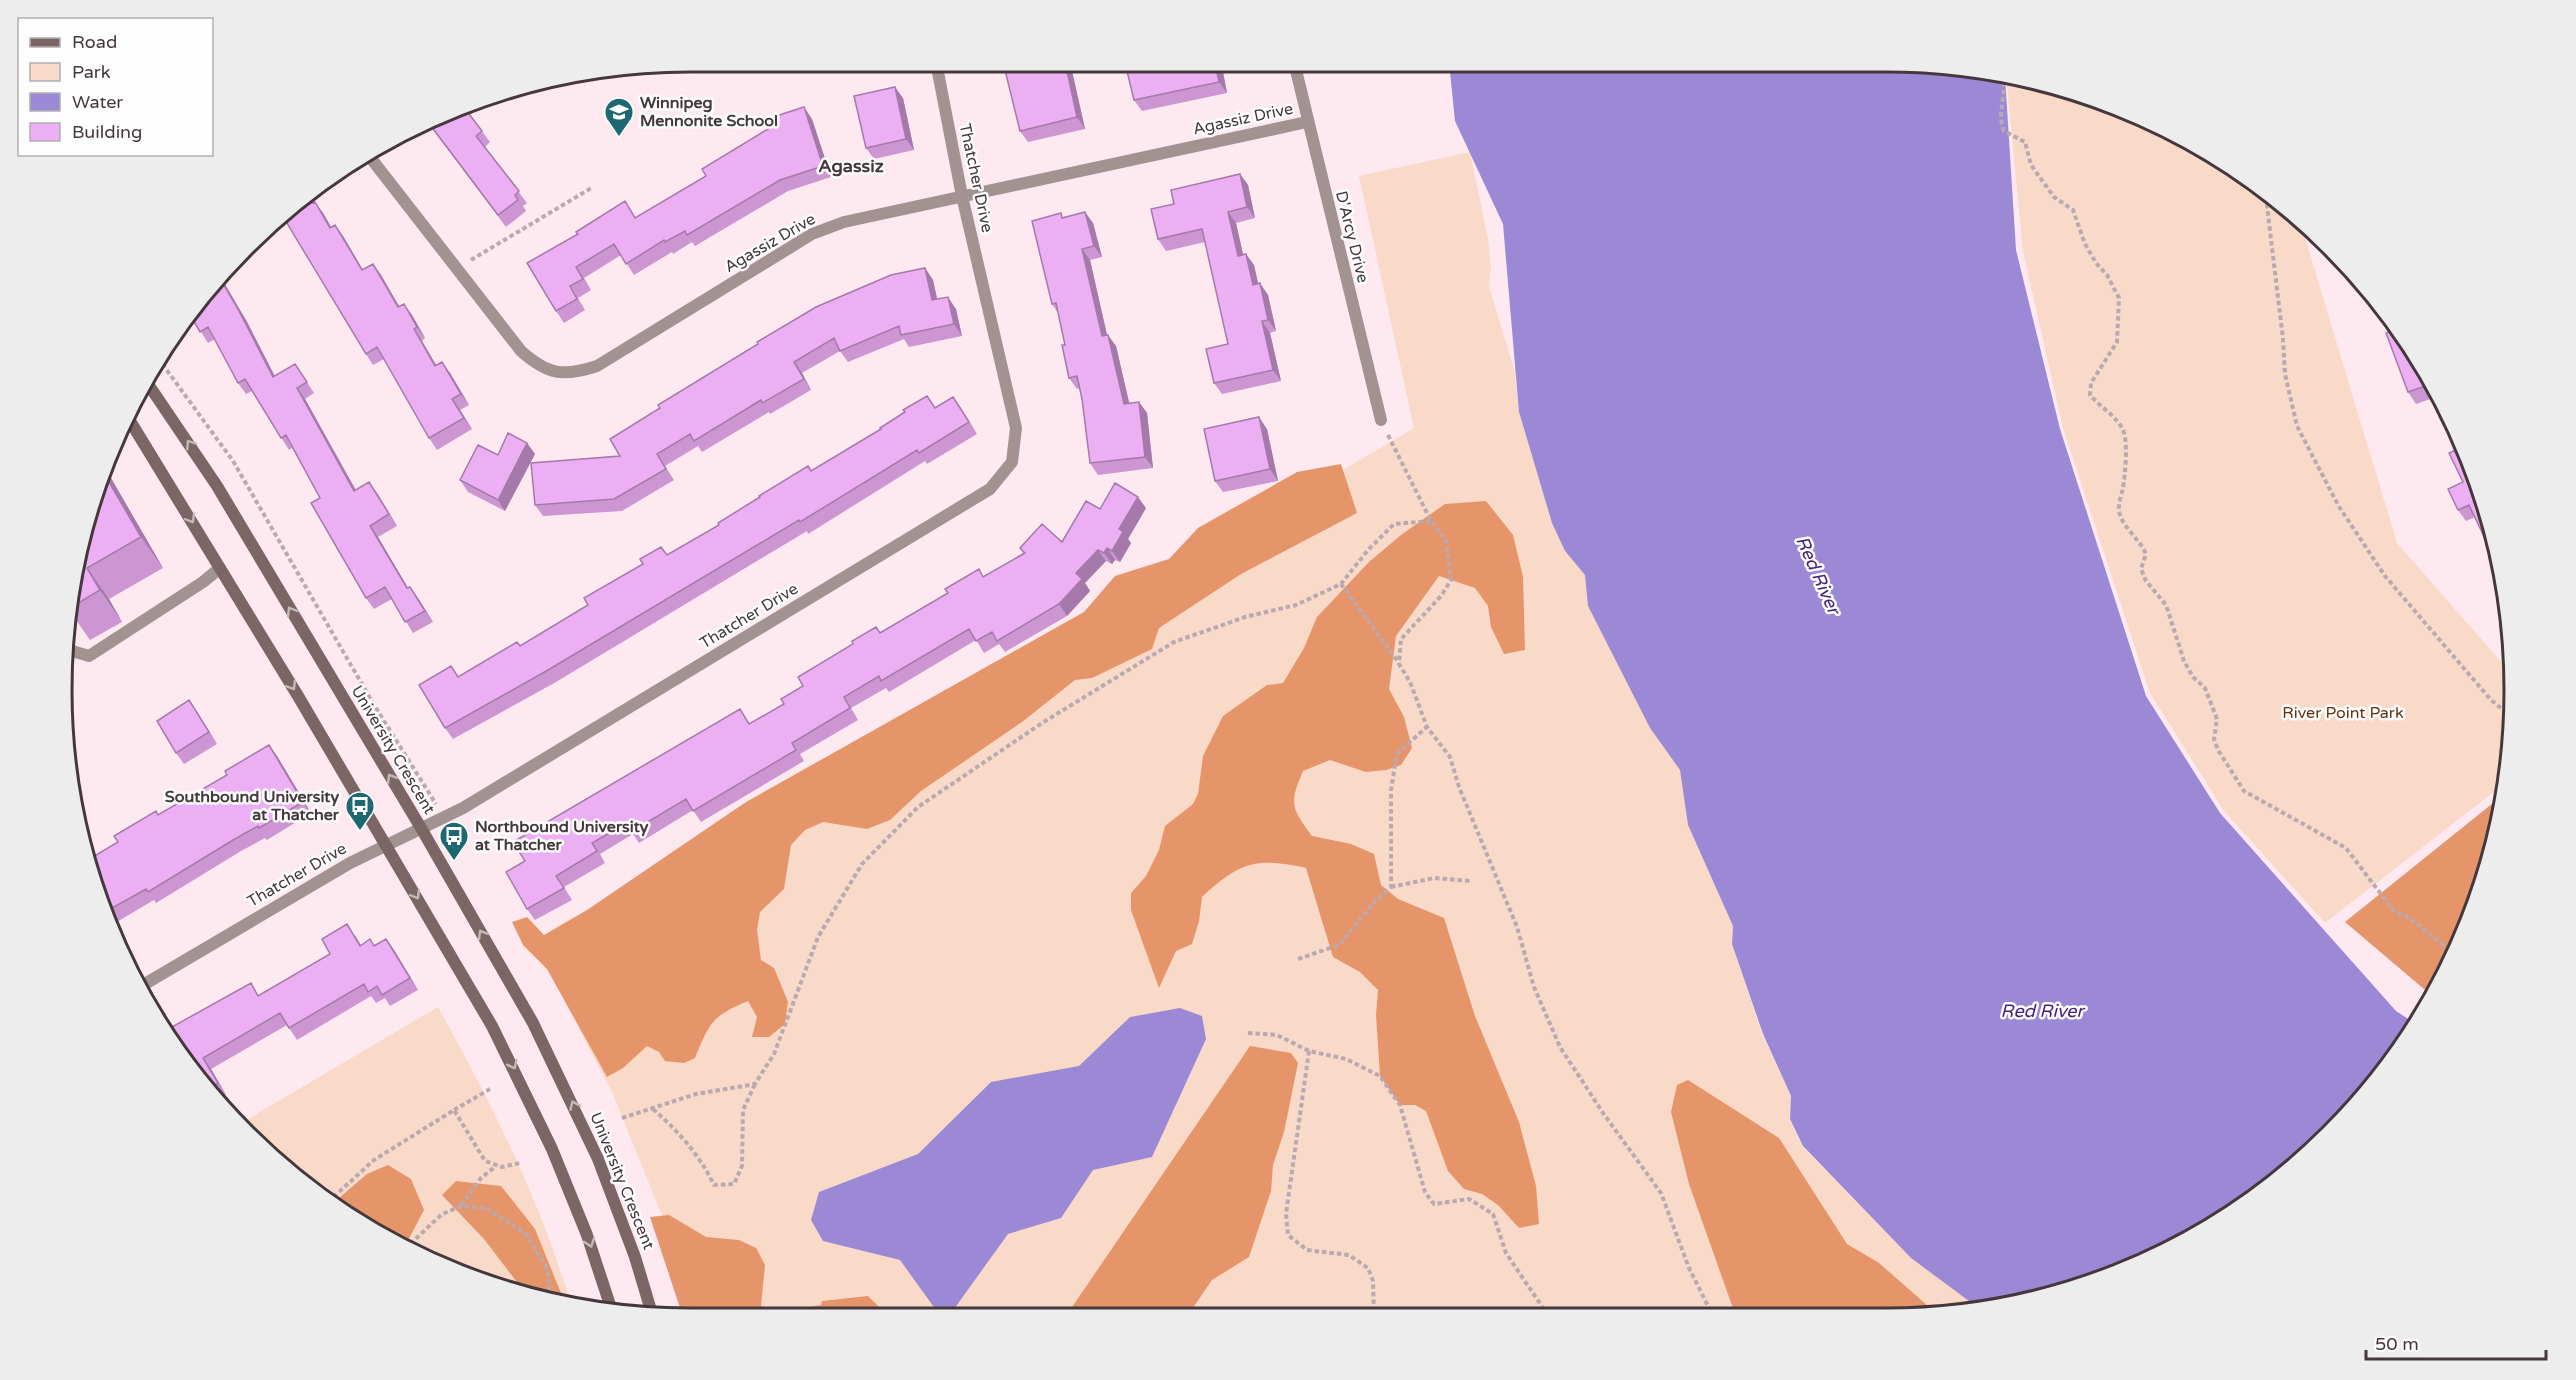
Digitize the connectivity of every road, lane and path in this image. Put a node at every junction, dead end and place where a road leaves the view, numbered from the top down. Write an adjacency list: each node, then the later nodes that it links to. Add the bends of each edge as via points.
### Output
1 (938, 72): 7 (street, Thatcher Drive)
2 (1296, 72): 4 (street, D'Arcy Drive)
3 (2005, 84): 26 (path, via 2000,113 2004,131 2025,142 2031,165 2046,187 2073,210 2085,244 2119,298 2117,342 2091,383 2090,395 2124,430 2126,453 2120,516 2146,554 2141,569 2169,611 2184,662 2205,688 2217,719 2214,739 2218,750 2244,791 2346,848 2393,910)
4 (1306, 122): 7 (street, Agassiz Drive); 12 (street, D'Arcy Drive)
5 (372, 160): 9 (street, Agassiz Drive)
6 (593, 187): 9 (path)
7 (962, 196): 9 (street, Agassiz Drive, via 844,222 812,234 597,366 576,373 554,373 536,365); 21 (street, Thatcher Drive, via 1016,428 1012,462 990,489)
8 (2267, 204): 19 (path, via 2284,374 2297,426 2338,505 2385,576)
9 (457, 268)
10 (164, 366): 21 (path, via 232,461)
11 (151, 388): 22 (main road, University Crescent, one-way to 11, via 217,486)
12 (1381, 420): 14 (path)
13 (132, 425): 15 (main road, one-way to 15)
14 (1431, 521): 16 (path, via 1394,524); 18 (path, via 1446,540 1450,580 1441,597 1401,639)
15 (220, 568): 17 (street, via 89,657); 23 (main road, one-way to 23)
16 (1341, 584): 18 (path); 31 (path, via 1296,605 1245,617 1174,642 1042,723 918,807 862,864 818,937 774,1054)
17 (73, 651)
18 (1399, 664): 20 (path, via 1410,682)
19 (2504, 710)
20 (1426, 727): 25 (path, via 1397,753 1391,790); 46 (path, via 1450,756 1517,927 1534,987 1560,1047 1661,1193 1689,1268)
21 (444, 817): 22 (street, Thatcher Drive)
22 (421, 828): 23 (street, Thatcher Drive); 43 (main road, University Crescent, one-way to 22, via 612,1195 565,1085)
23 (386, 845): 28 (street, Thatcher Drive); 42 (main road, one-way to 42, via 522,1083 573,1199)
24 (1470, 881): 25 (path, via 1434,878)
25 (1390, 887): 27 (path, via 1339,945)
26 (2447, 948)
27 (1298, 959)
28 (147, 983)
29 (1248, 1033): 30 (path, via 1276,1035)
30 (1309, 1051): 44 (path, via 1286,1214 1287,1235 1307,1250 1348,1255 1368,1268 1373,1281); 45 (path, via 1346,1059 1380,1076 1400,1105 1425,1192 1434,1204 1469,1199 1493,1214 1506,1253)
31 (755, 1084): 33 (path, via 696,1094); 33 (path, via 743,1110 742,1166 734,1184 714,1185 682,1135)
32 (490, 1089): 34 (path)
33 (652, 1108): 35 (path)
34 (454, 1110): 37 (path, via 485,1161); 38 (path, via 374,1160)
35 (622, 1118)
36 (520, 1163): 37 (path)
37 (496, 1165): 39 (path)
38 (335, 1195)
39 (460, 1207): 40 (path, via 442,1214); 41 (path, via 488,1209 527,1235 548,1271)
40 (413, 1242)
41 (549, 1291)
42 (609, 1303)
43 (650, 1307)
44 (1374, 1308)
45 (1543, 1308)
46 (1709, 1308)

